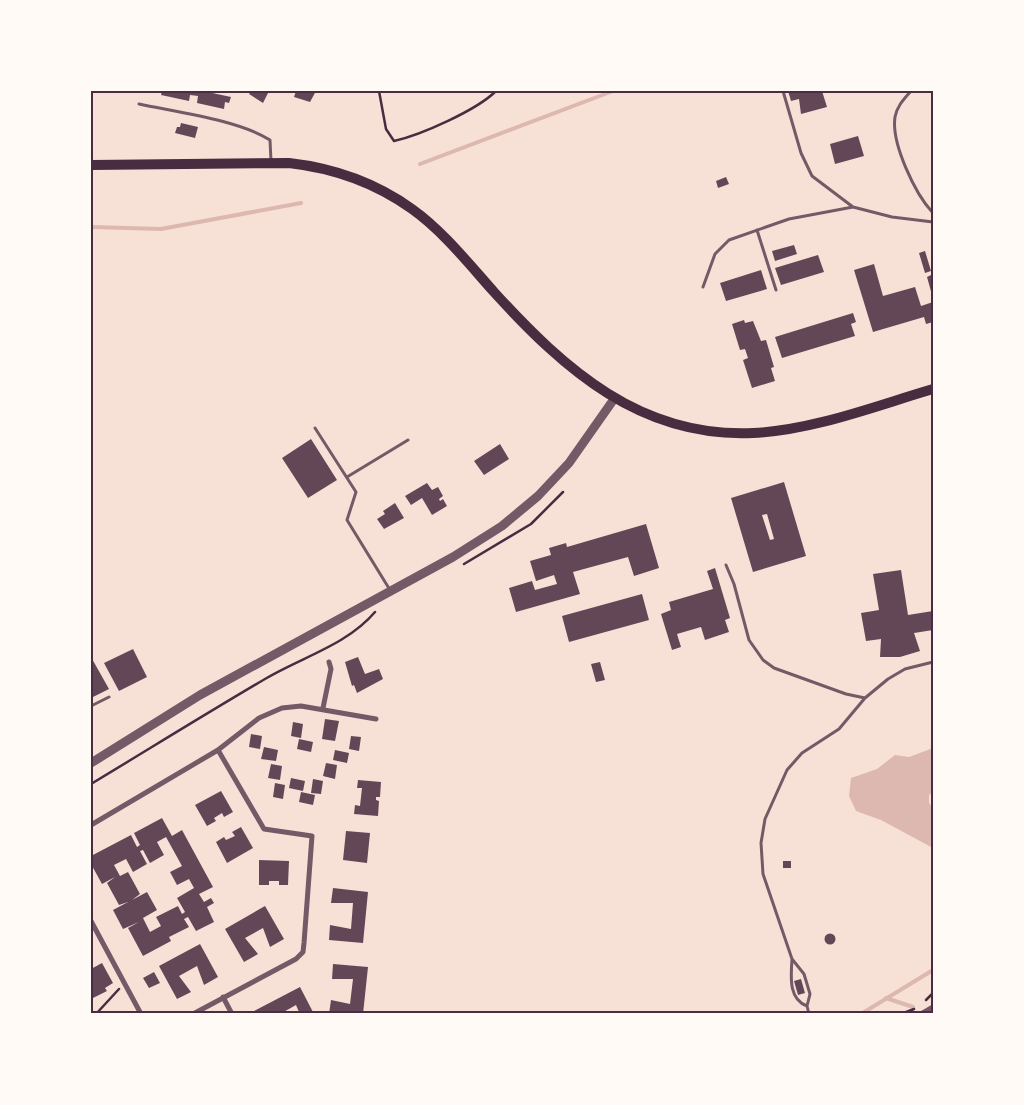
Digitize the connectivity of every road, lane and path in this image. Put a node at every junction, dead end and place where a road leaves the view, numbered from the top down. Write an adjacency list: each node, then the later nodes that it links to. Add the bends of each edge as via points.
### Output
1 (378, 91): 2 (path, via 386,129 394,141 414,136 484,103)
2 (496, 91)
3 (783, 91): 8 (lane, via 801,153 812,176)
4 (911, 91): 9 (lane, via 899,104 895,129 909,174)
5 (139, 104): 6 (lane, via 221,122 264,136 270,140)
6 (271, 162): 7 (main road); 15 (main road, via 314,166 339,173 373,186 407,205 441,235 549,350)
7 (91, 165)
8 (853, 207): 10 (lane, via 892,217); 11 (lane, via 807,215)
9 (933, 213)
10 (933, 222)
11 (757, 230): 12 (lane, via 722,246 711,262); 13 (lane)
12 (703, 287)
13 (776, 290)
14 (933, 388): 15 (main road, via 805,425 752,433 723,432 666,422)
15 (614, 398): 22 (street, via 569,463 538,496 502,526 453,558)
16 (315, 428): 18 (lane)
17 (408, 440): 18 (lane)
18 (347, 477): 22 (lane, via 356,492 347,520)
19 (563, 492): 21 (path, via 531,524)
20 (726, 565): 27 (lane, via 749,640 763,660 774,668)
21 (459, 567)
22 (391, 590): 32 (street, via 200,695)
23 (378, 609): 33 (path, via 362,627 346,638 265,679)
24 (330, 662): 29 (street)
25 (933, 662): 27 (lane, via 905,669)
26 (109, 697): 28 (lane)
27 (865, 698): 36 (lane, via 839,729 793,761 765,819 761,844 763,874)
28 (91, 706)
29 (323, 708): 30 (street); 31 (street, via 301,706 268,713)
30 (376, 719)
31 (218, 750): 34 (street); 38 (street, via 264,828 312,836 303,952 296,959)
32 (91, 764)
33 (91, 784)
34 (91, 825)
35 (91, 921): 42 (street)
36 (792, 958): 39 (lane, via 804,974 810,994); 39 (lane, via 790,977 796,998)
37 (120, 987): 41 (path)
38 (223, 997): 43 (street); 44 (street)
39 (807, 1006): 45 (lane)
40 (933, 1007): 46 (street)
41 (96, 1014)
42 (141, 1014)
43 (193, 1014)
44 (232, 1014)
45 (809, 1014)
46 (921, 1014)

